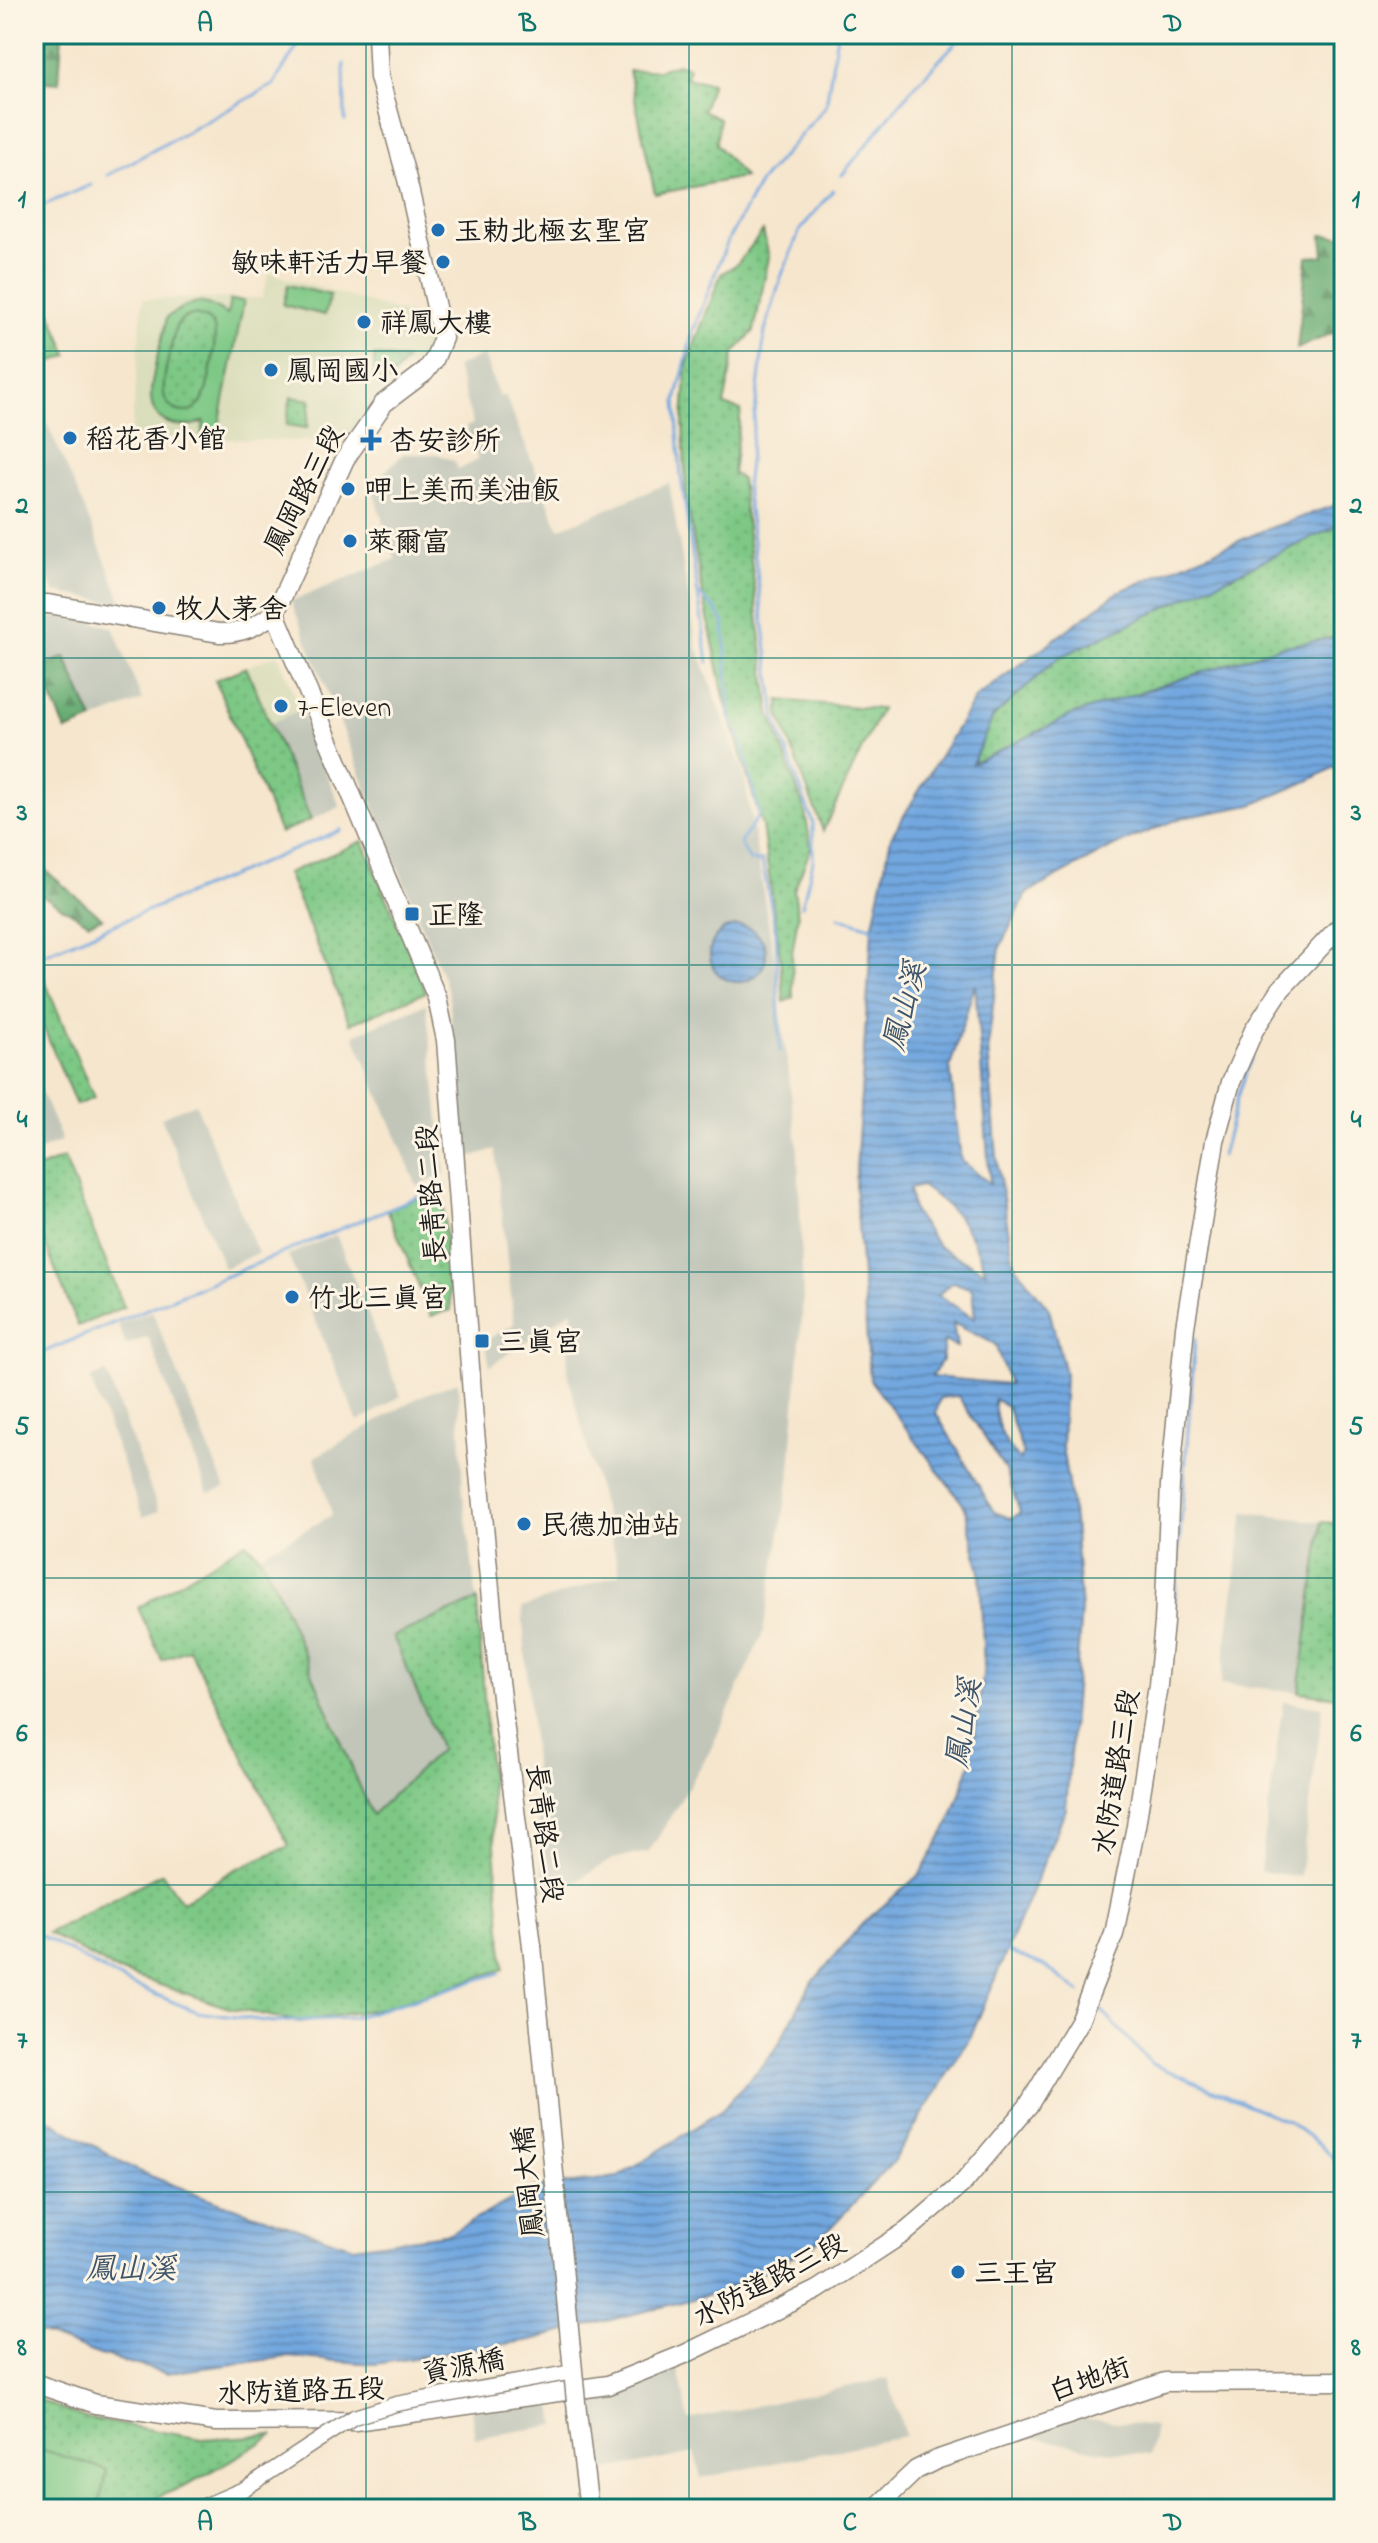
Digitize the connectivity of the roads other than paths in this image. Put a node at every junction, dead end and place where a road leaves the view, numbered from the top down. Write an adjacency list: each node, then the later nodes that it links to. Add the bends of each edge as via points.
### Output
1 (377, 34): 3 (street, 鳳岡路三段, via 379,77 443,338 425,372 384,403 345,459)
2 (34, 604): 3 (street, via 234,633 256,627)
3 (275, 613): 5 (street, 長青路二段, via 437,998 446,1040 474,1421)
4 (1344, 922): 6 (street, 水防道路三段, via 1281,989 1254,1030 1231,1082 1215,1141 1185,1327 1164,1623 1136,1826 1114,1934 1079,2021 1028,2106 963,2183 907,2231 829,2283 685,2354 608,2385)
5 (532, 1946): 6 (street, 鳳岡大橋, bridge)
6 (573, 2381): 8 (street, 水防道路五段, via 355,2421 216,2422 96,2404); 9 (street, 資源橋, bridge, via 396,2404 354,2417 244,2489); 10 (street, 鳳岡大橋, bridge)
7 (1344, 2381): 11 (street, 白地街, via 1165,2382 936,2460 916,2470)
8 (34, 2383)
9 (197, 2509)
10 (589, 2509)
11 (875, 2509)

